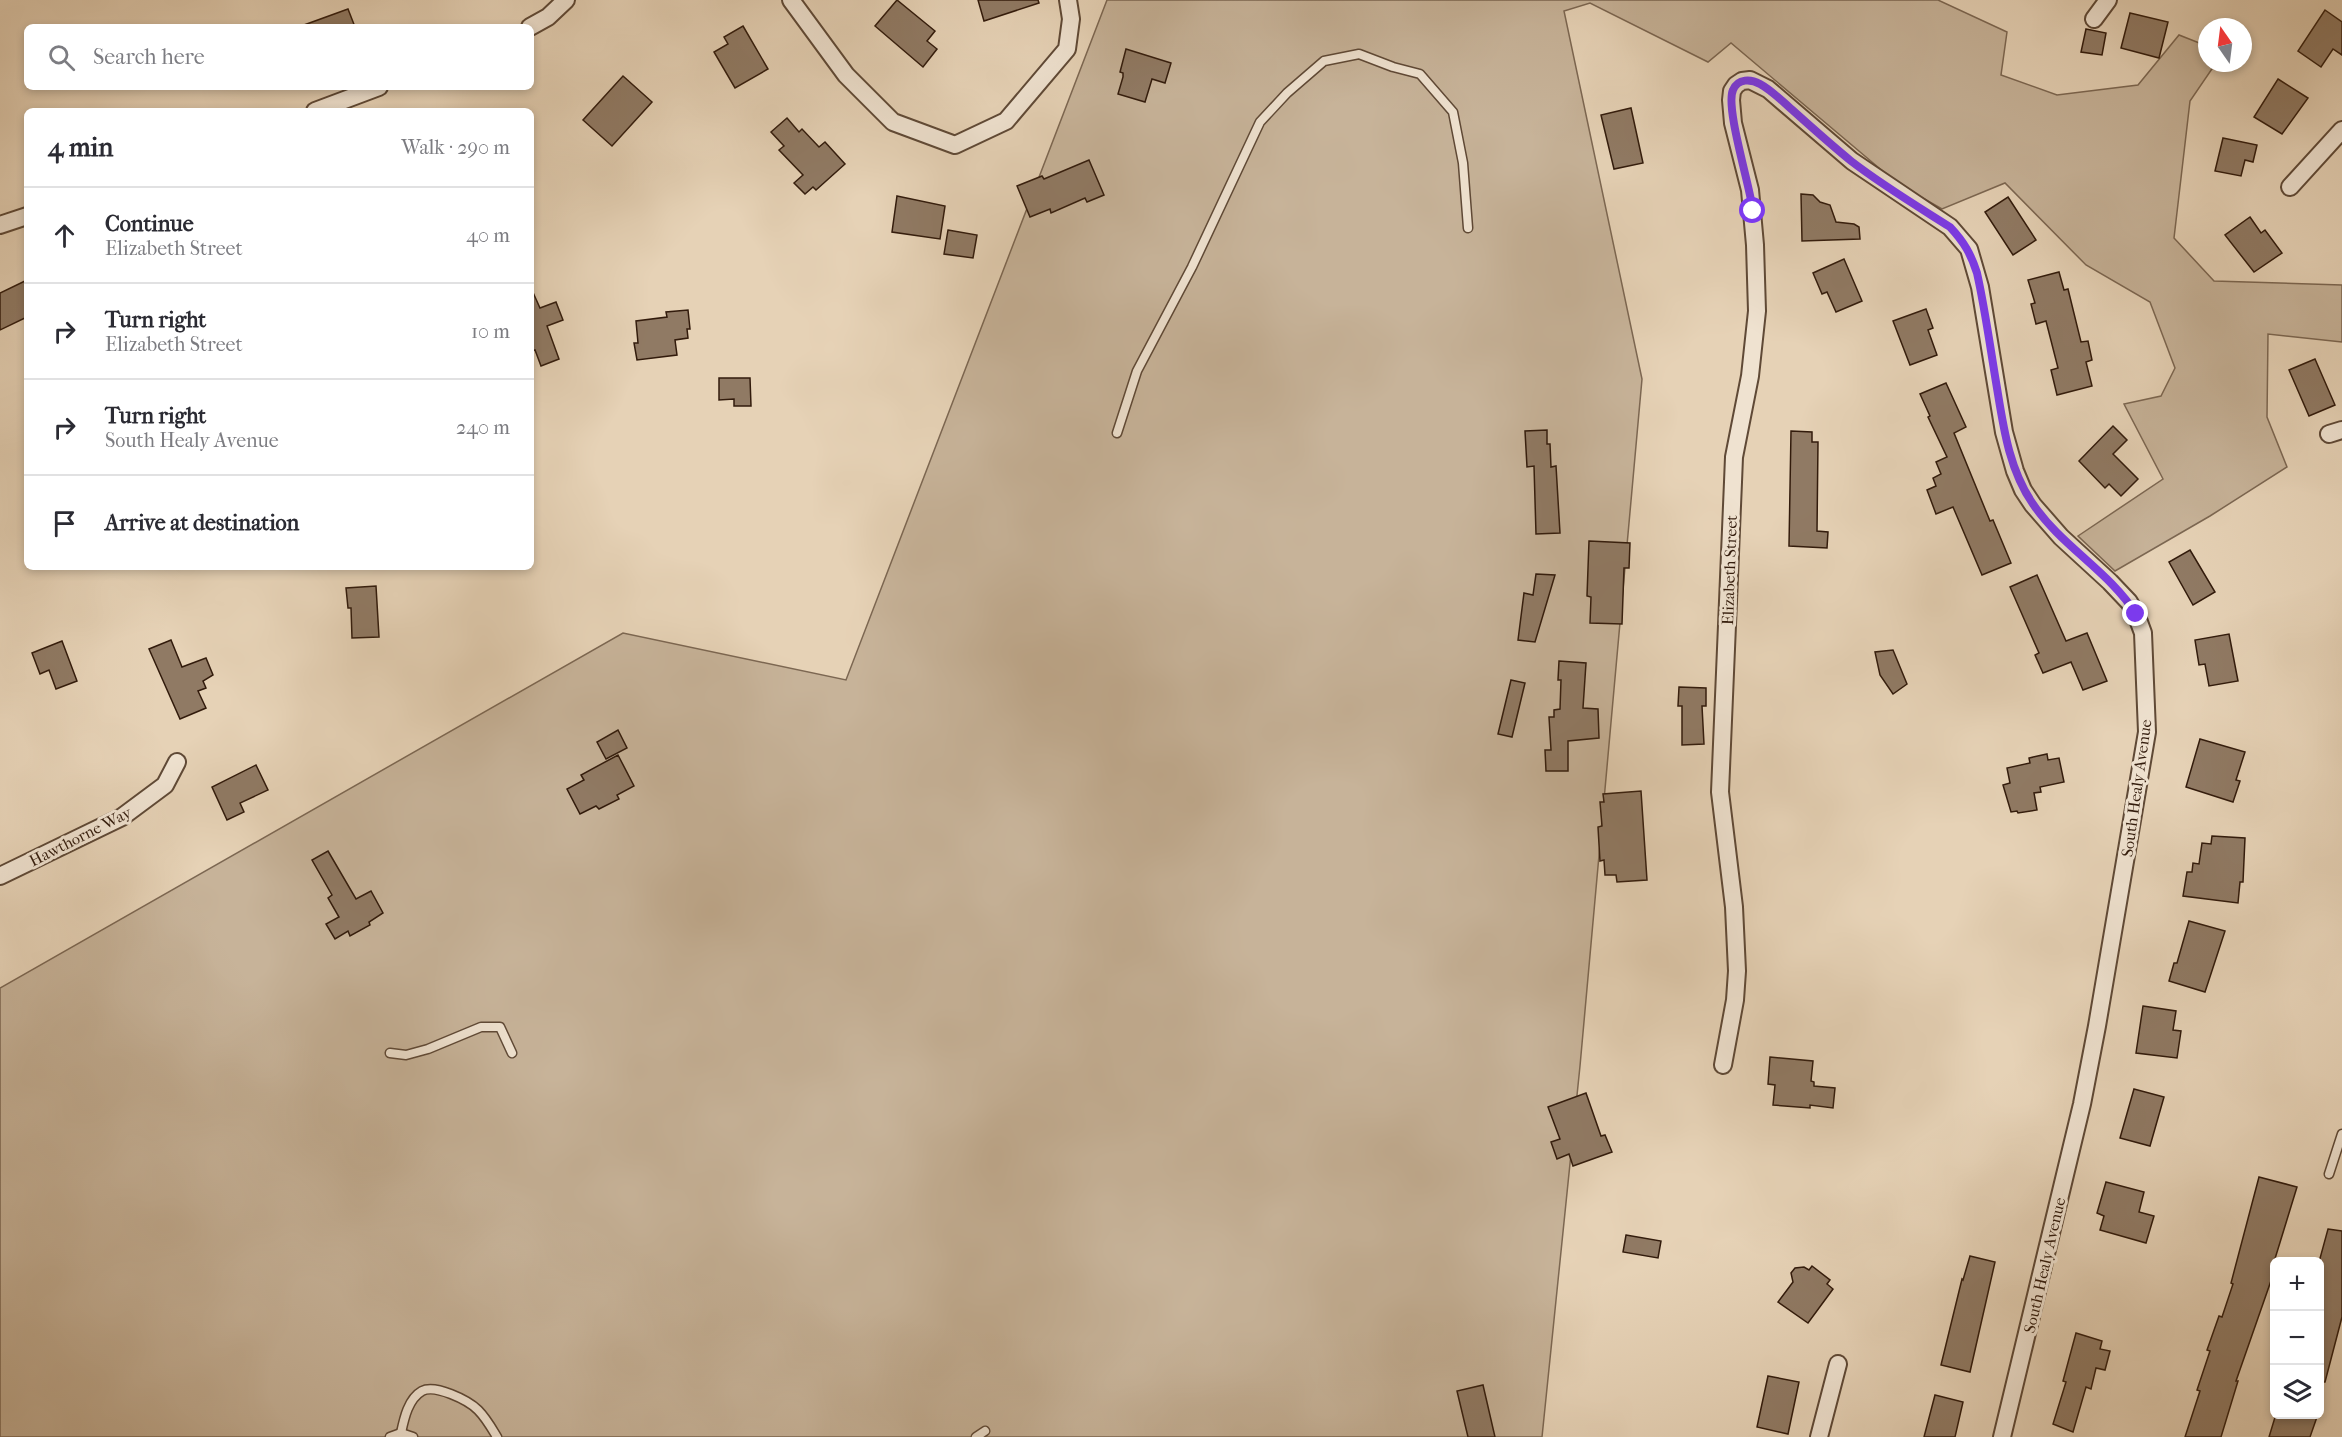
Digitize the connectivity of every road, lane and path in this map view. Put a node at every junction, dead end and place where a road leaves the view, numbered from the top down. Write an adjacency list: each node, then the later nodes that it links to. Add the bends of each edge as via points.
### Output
1 (566, 0): 6 (street)
2 (791, 0): 3 (street, via 846,75 893,123 955,145 1006,121 1067,49 1071,19)
3 (1068, 0)
4 (2108, 0): 5 (street)
5 (2094, 19)
6 (534, 25)
7 (1742, 81): 20 (street, Elizabeth Street, via 1732,91 1731,100 1750,190 1757,311 1732,482 1720,792 1734,907 1737,972); 31 (street, South Healy Avenue, via 1750,80 1768,89 1852,161 1950,227 1969,249 1980,287 2004,432 2019,480 2047,522 2128,602 2143,633 2147,732 2097,1026)
8 (371, 90): 9 (street)
9 (323, 108)
10 (2342, 130): 11 (street)
11 (2290, 187)
12 (24, 217): 13 (street)
13 (0, 225)
14 (1468, 228): 15 (lane, via 1463,163 1453,112 1420,74 1359,54 1324,61 1260,122 1192,267 1137,371)
15 (1117, 433)
16 (177, 762): 17 (street, Hawthorne Way, via 165,785 122,817)
17 (0, 876)
18 (390, 1053): 19 (lane, via 405,1055 481,1027 500,1027)
19 (512, 1053)
20 (1723, 1065)
21 (2342, 1134): 22 (lane)
22 (2329, 1174)
23 (1838, 1364): 30 (street)
24 (985, 1431): 29 (lane)
25 (401, 1433): 26 (lane); 27 (lane); 28 (lane, via 414,1399 431,1389 477,1408)
26 (390, 1437)
27 (413, 1437)
28 (497, 1437)
29 (976, 1437)
30 (1819, 1437)
31 (2002, 1437)

